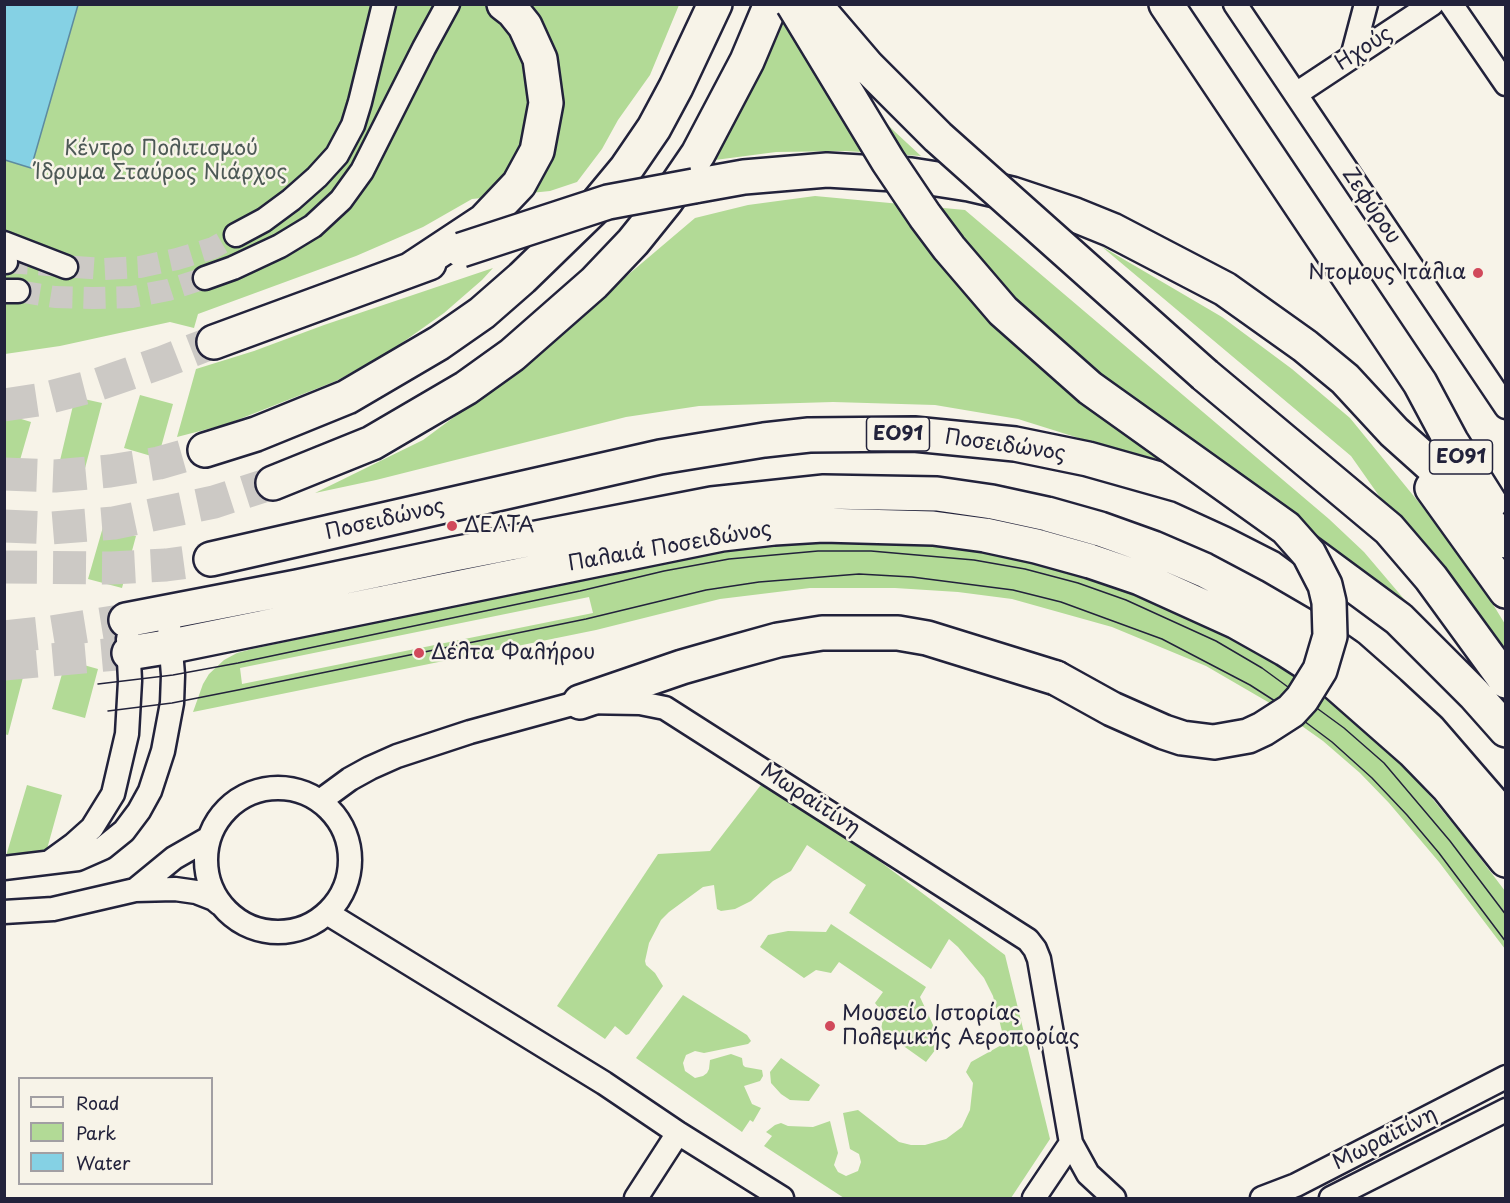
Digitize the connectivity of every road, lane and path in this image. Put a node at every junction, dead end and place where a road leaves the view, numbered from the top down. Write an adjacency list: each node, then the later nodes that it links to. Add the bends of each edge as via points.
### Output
1 (384, 4): 16 (street, via 353,125 337,155 291,200)
2 (448, 4): 20 (street, via 362,171 341,200 313,226 280,246)
3 (504, 4): 19 (main road, via 525,26 540,59 546,103 537,151 519,184 484,221)
4 (715, 4): 25 (main road, via 654,128 626,169 555,248 482,313 439,343 347,396 256,434)
5 (771, 4): 26 (main road, via 747,61 698,154 633,242 594,283 512,355 466,388 372,442)
6 (793, 4): 37 (main road, bridge, via 925,216 1003,311 1090,388 1286,528 1310,554 1329,602 1330,636 1320,670 1291,711 1248,736 1214,742 1164,732 1056,678 927,638 898,633 822,633 778,640)
7 (814, 4): 36 (main road, bridge, via 868,67 938,137 1205,375 1389,529 1431,578)
8 (1166, 4): 22 (main road, ΕΟ91)
9 (1235, 4): 15 (street, Ζεφύρου)
10 (1366, 4): 13 (street)
11 (1432, 4): 13 (street, Ηχούς)
12 (1451, 4): 14 (street)
13 (1352, 57): 15 (street, Ηχούς)
14 (1506, 84)
15 (1296, 94): 23 (street, Ζεφύρου)
16 (237, 235)
17 (5, 256): 18 (street)
18 (66, 267)
19 (410, 270): 21 (main road); 24 (main road, bridge, via 608,202 744,177 827,170 911,175 969,184 1012,194 1113,230 1225,289 1345,379)
20 (205, 278)
21 (214, 342)
22 (1420, 383): 27 (main road); 28 (main road, ΕΟ91)
23 (1506, 407)
24 (1394, 432): 29 (main road, via 1452,484); 31 (main road)
25 (205, 450)
26 (273, 483)
27 (1506, 489)
28 (1506, 529)
29 (1506, 542)
30 (212, 559): 38 (main road, Ποσειδώνος / ΕΟ91, via 660,458 764,440 809,435 914,434 1015,444 1088,459 1180,486 1288,537 1399,619)
31 (1506, 591)
32 (168, 613): 33 (main road, Παλαιά Ποσειδώνος); 34 (street); 40 (main road, Παλαιά Ποσειδώνος, via 712,504 824,492 937,494 992,502 1057,517 1153,548 1214,575 1301,624 1347,656 1429,730)
33 (126, 620): 35 (street)
34 (172, 646): 35 (main road, Παλαιά Ποσειδώνος); 42 (main road, Παλαιά Ποσειδώνος, via 722,534 823,525 933,528 985,535 1036,546 1140,578 1237,622 1285,649 1330,678 1413,751 1448,787); 43 (street, via 173,689 167,736 139,811 124,831 103,848 78,859)
35 (129, 652): 43 (street, via 128,734 113,794 92,828)
36 (1506, 681)
37 (580, 702): 39 (street, Μωραϊτίνη, via 397,756 350,779); 52 (street, Μωραϊτίνη, via 640,703 665,708 1028,940 1039,958)
38 (1506, 730)
39 (320, 801): 41 (street, via 289,789 255,792 227,809); 48 (street, via 343,829 349,847 346,883)
40 (1506, 819)
41 (209, 838): 45 (street, via 174,858); 46 (street, via 208,879)
42 (1506, 860)
43 (47, 863): 44 (street)
44 (4, 868)
45 (135, 890): 46 (street, via 196,892); 47 (street, via 53,909)
46 (220, 904): 48 (street, via 252,928 271,932 291,931)
47 (4, 912)
48 (327, 913): 51 (street, via 604,1083)
49 (1506, 1077): 53 (street, Μωραϊτίνη)
50 (1506, 1110): 59 (street, Μωραϊτίνη)
51 (678, 1133): 54 (street); 55 (street)
52 (1071, 1143): 56 (street); 57 (street, Μωραϊτίνη, via 1088,1174)
53 (1299, 1192): 58 (street, Μωραϊτίνη)
54 (636, 1198)
55 (782, 1198)
56 (1034, 1198)
57 (1111, 1198)
58 (1262, 1198)
59 (1331, 1198)

